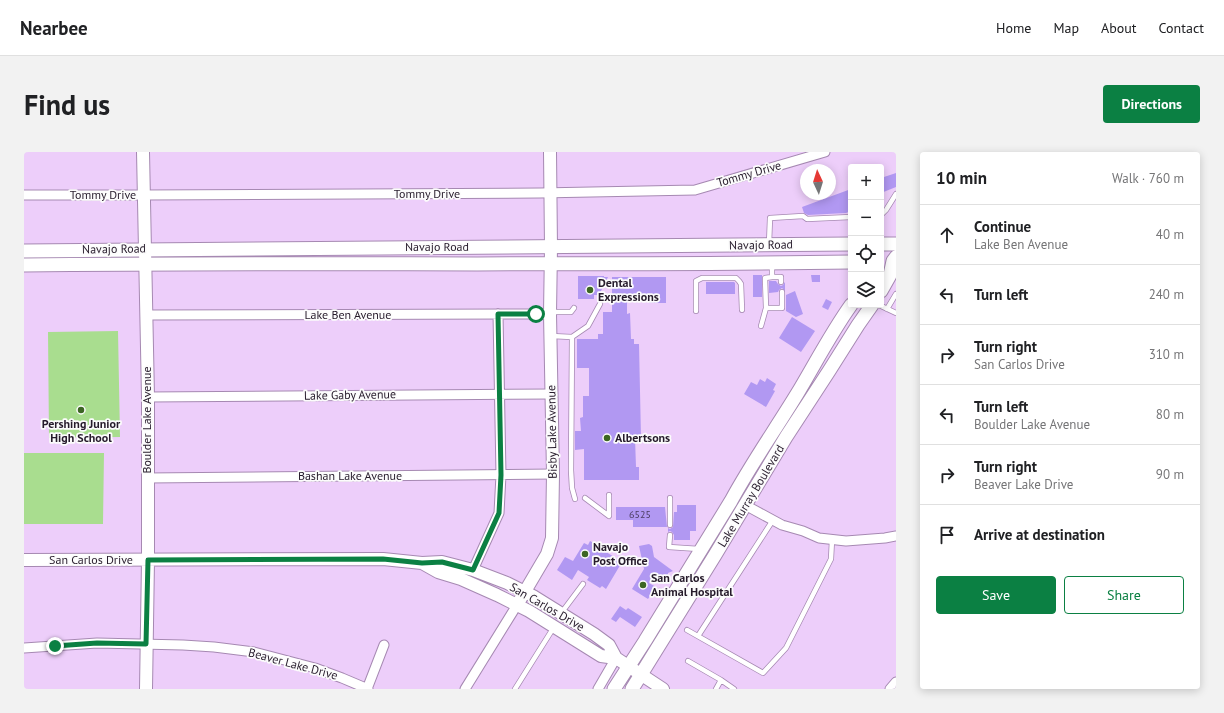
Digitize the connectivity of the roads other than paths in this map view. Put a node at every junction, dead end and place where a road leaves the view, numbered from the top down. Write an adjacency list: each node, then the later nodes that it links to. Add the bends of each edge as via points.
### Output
1 (143, 152): 7 (street, Boulder Lake Avenue)
2 (550, 152): 4 (street, Bisby Lake Avenue)
3 (825, 152): 4 (street, Tommy Drive, via 695,190)
4 (551, 193): 7 (street, Tommy Drive); 15 (street, Bisby Lake Avenue)
5 (896, 194): 8 (lane)
6 (24, 195): 7 (street, Tommy Drive)
7 (143, 196): 16 (street, Boulder Lake Avenue)
8 (884, 212)
9 (848, 217): 14 (lane, via 770,218)
10 (848, 244): 14 (main road, Navajo Road)
11 (884, 244): 12 (main road)
12 (896, 244)
13 (727, 246): 14 (main road, Navajo Road); 15 (main road, Navajo Road); 20 (main road, via 717,250 685,251 680,253)
14 (769, 246)
15 (551, 247): 16 (main road, Navajo Road); 23 (street, Bisby Lake Avenue)
16 (145, 249): 17 (main road, Navajo Road); 22 (street, Boulder Lake Avenue)
17 (24, 251)
18 (892, 260): 25 (main road)
19 (848, 262): 21 (main road, Navajo Road)
20 (676, 263): 21 (main road, Navajo Road); 23 (main road, Navajo Road)
21 (772, 263): 26 (lane)
22 (145, 264): 23 (main road, Navajo Road); 24 (main road, Navajo Road); 43 (street, Boulder Lake Avenue)
23 (551, 264): 40 (street, Bisby Lake Avenue)
24 (24, 265)
25 (889, 274): 28 (main road)
26 (772, 277): 27 (lane, via 781,278); 34 (lane, via 765,278)
27 (781, 282)
28 (884, 285)
29 (782, 292): 34 (lane, via 782,308)
30 (896, 294): 37 (lane)
31 (600, 304): 46 (lane, via 588,326)
32 (884, 307): 37 (lane)
33 (574, 308): 40 (lane, via 571,312)
34 (766, 308): 44 (lane)
35 (849, 308): 53 (main road, Lake Murray Boulevard)
36 (870, 308): 59 (main road, Lake Murray Boulevard)
37 (887, 308): 41 (lane)
38 (742, 310): 39 (lane, via 739,280 702,278 696,282)
39 (696, 311)
40 (550, 313): 42 (street, Lake Ben Avenue); 45 (street, Bisby Lake Avenue)
41 (896, 313)
42 (498, 314): 43 (street, Lake Ben Avenue); 47 (street)
43 (146, 315): 49 (street, Boulder Lake Avenue)
44 (761, 326)
45 (551, 336): 46 (lane); 48 (street, Bisby Lake Avenue)
46 (572, 337): 57 (lane, via 571,470)
47 (499, 394): 48 (street, Lake Gaby Avenue); 49 (street, Lake Gaby Avenue); 51 (street)
48 (552, 394): 50 (street, Bisby Lake Avenue)
49 (148, 397): 52 (street, Boulder Lake Avenue)
50 (553, 474): 51 (street, Bashan Lake Avenue); 73 (street, Bisby Lake Avenue, via 552,538 547,554)
51 (501, 475): 52 (street, Bashan Lake Avenue); 70 (street, via 499,513)
52 (148, 478): 68 (street, Boulder Lake Avenue)
53 (742, 482): 58 (main road, Lake Murray Boulevard); 59 (main road)
54 (609, 495): 55 (lane, via 609,516)
55 (586, 498)
56 (670, 498): 61 (lane)
57 (575, 499)
58 (731, 501): 62 (main road, via 734,508); 66 (main road, Lake Murray Boulevard)
59 (745, 505): 60 (street); 62 (main road, Lake Murray Boulevard)
60 (773, 520): 65 (street, via 819,538); 79 (lane)
61 (670, 525)
62 (732, 528): 86 (main road, Lake Murray Boulevard)
63 (670, 535): 66 (lane, via 670,547)
64 (896, 536): 65 (street)
65 (832, 540): 79 (lane, via 831,559 786,648 763,673)
66 (702, 549): 74 (main road, Lake Murray Boulevard)
67 (24, 560): 68 (street, San Carlos Drive)
68 (148, 560): 69 (street, San Carlos Drive, via 383,559); 80 (street, Boulder Lake Avenue)
69 (422, 563): 70 (street, San Carlos Drive, via 442,562); 75 (street, San Carlos Drive)
70 (473, 570): 73 (street, San Carlos Drive)
71 (583, 584): 76 (lane)
72 (660, 591): 74 (lane)
73 (525, 592): 75 (street, Bisby Lake Avenue); 76 (street, San Carlos Drive)
74 (671, 598): 85 (main road, Lake Murray Boulevard)
75 (517, 605): 77 (street, San Carlos Drive); 91 (street, Bisby Lake Avenue)
76 (561, 613): 83 (street, San Carlos Drive, via 608,645)
77 (554, 627): 83 (street, San Carlos Drive, via 601,656); 92 (lane)
78 (687, 630): 79 (lane)
79 (698, 636)
80 (146, 644): 82 (street, Beaver Lake Drive, via 97,643); 89 (street, Boulder Lake Avenue); 90 (street, Beaver Lake Drive, via 214,646 254,652 320,670)
81 (384, 645): 90 (street)
82 (24, 648)
83 (616, 658): 85 (street, San Carlos Drive); 93 (street)
84 (688, 661): 87 (lane)
85 (628, 667): 86 (street, San Carlos Drive); 94 (main road, Lake Murray Boulevard)
86 (641, 675): 95 (main road, Lake Murray Boulevard); 96 (street, San Carlos Drive)
87 (721, 680): 97 (lane); 98 (lane)
88 (896, 682): 99 (street)
89 (146, 689)
90 (368, 689)
91 (465, 689)
92 (515, 689)
93 (598, 689)
94 (614, 689)
95 (632, 689)
96 (663, 689)
97 (716, 689)
98 (734, 689)
99 (890, 689)

